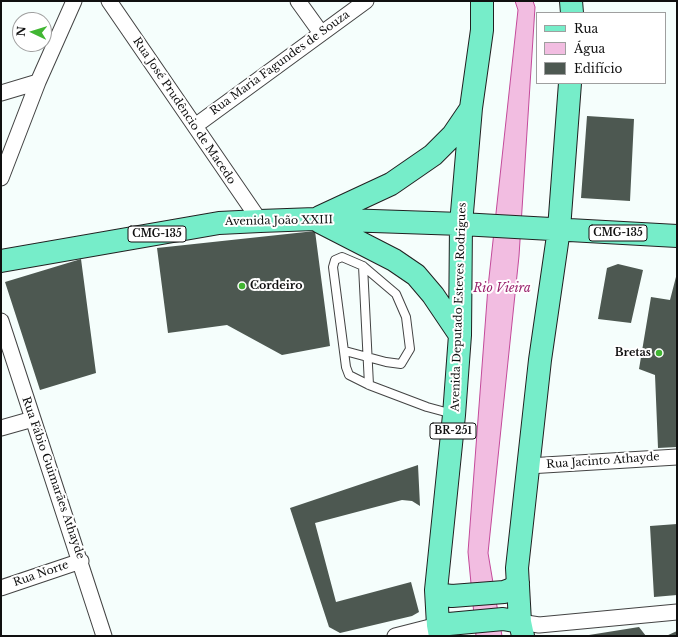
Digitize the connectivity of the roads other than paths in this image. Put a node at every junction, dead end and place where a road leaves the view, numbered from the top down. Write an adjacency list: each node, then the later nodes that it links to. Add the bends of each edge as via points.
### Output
1 (74, 1): 9 (street)
2 (109, 1): 13 (street, Rua José Prudêncio de Macedo)
3 (298, 1): 8 (street)
4 (366, 1): 8 (street, Rua Maria Fagundes de Souza)
5 (482, 1): 12 (main road, Avenida Deputado Esteves Rodrigues / BR-251, via 482,30)
6 (571, 1): 7 (main road)
7 (572, 12)
8 (321, 33): 13 (street, Rua Maria Fagundes de Souza)
9 (38, 82): 11 (street); 14 (street)
10 (570, 84): 18 (main road)
11 (1, 93)
12 (471, 108): 15 (main road, via 453,135 432,155 391,184); 17 (main road, Avenida Deputado Esteves Rodrigues / BR-251)
13 (195, 126): 16 (street, Rua José Prudêncio de Macedo)
14 (1, 178)
15 (315, 219): 16 (main road, Avenida João XXIII / CMG-135); 17 (main road, Avenida João XXIII / CMG-135); 23 (main road, via 394,260 416,275)
16 (260, 220): 20 (main road, Avenida João XXIII / CMG-135, via 219,223)
17 (461, 224): 18 (main road, Avenida João XXIII / CMG-135); 23 (main road, Avenida Deputado Esteves Rodrigues / BR-251)
18 (559, 229): 19 (main road, CMG-135); 31 (main road)
19 (677, 236)
20 (1, 262)
21 (363, 266): 24 (lane, via 342,257 335,260 333,267); 25 (lane); 25 (lane, via 396,294 406,317 410,349 401,364)
22 (1, 321): 28 (street, Rua Fábio Guimarães Athayde)
23 (460, 335): 27 (main road, Avenida Deputado Esteves Rodrigues / BR-251)
24 (345, 351): 25 (lane); 26 (lane, via 346,367 350,375)
25 (369, 358): 26 (lane)
26 (369, 385): 27 (lane, via 427,407)
27 (454, 414): 35 (main road, Avenida Deputado Esteves Rodrigues / BR-251)
28 (33, 419): 29 (street); 32 (street, Rua Fábio Guimarães Athayde)
29 (1, 428)
30 (677, 457): 31 (street, Rua Jacinto Athayde)
31 (528, 466): 33 (main road, via 517,568)
32 (81, 561): 34 (street, Rua Norte); 39 (street, Rua Fábio Guimarães Athayde)
33 (511, 587): 35 (main road); 37 (main road)
34 (1, 588)
35 (444, 593): 38 (main road, Avenida Deputado Esteves Rodrigues / BR-251)
36 (677, 612): 37 (street)
37 (515, 626): 38 (main road)
38 (444, 628): 40 (street)
39 (104, 636)
40 (395, 636)

